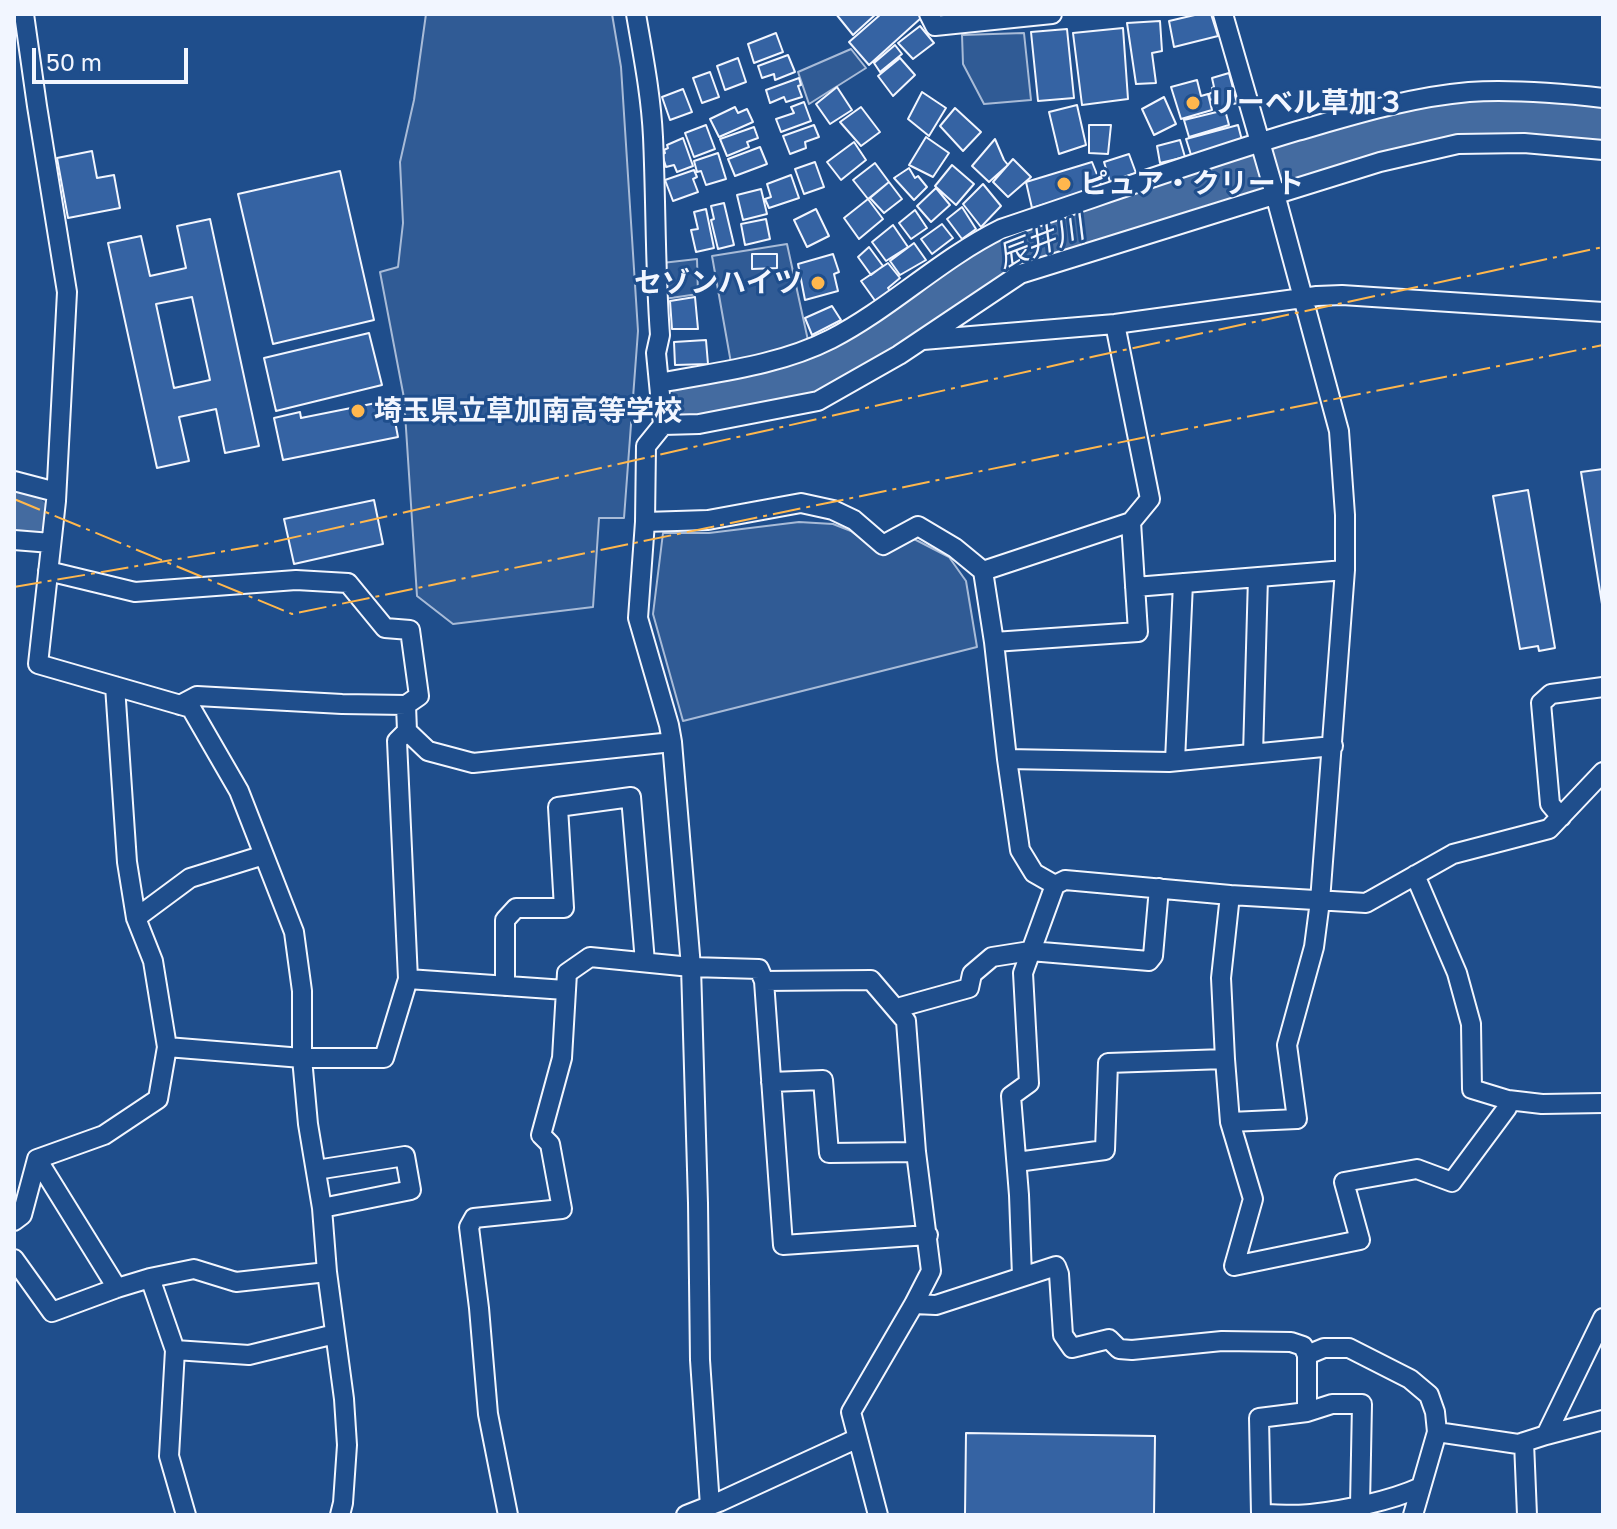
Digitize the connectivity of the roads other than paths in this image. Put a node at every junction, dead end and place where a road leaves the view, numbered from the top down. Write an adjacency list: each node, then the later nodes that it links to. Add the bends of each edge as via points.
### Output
1 (24, 14): 17 (street, via 67,292)
2 (636, 14): 14 (street, via 653,136)
3 (929, 14): 4 (street, via 935,26)
4 (1052, 14)
5 (1223, 14): 7 (street)
6 (1603, 98): 7 (street, via 1468,92 1360,113)
7 (1261, 146): 9 (street); 14 (street, via 1001,229 950,258 863,321 806,350)
8 (1603, 150): 9 (street, via 1458,144)
9 (1274, 190): 10 (street); 13 (street, via 1020,274)
10 (1305, 299): 11 (street, via 1342,295); 12 (street); 22 (street, via 1339,431)
11 (1603, 312)
12 (1115, 324): 13 (street); 19 (street, via 1150,499)
13 (920, 340): 15 (street, via 818,401 699,424)
14 (659, 383): 15 (street)
15 (663, 425): 18 (street, via 646,446)
16 (14, 481): 17 (street)
17 (56, 492): 21 (street)
18 (645, 522): 24 (street, via 708,520 801,503 854,520 883,545 918,526); 34 (street, via 638,618)
19 (1131, 522): 24 (street); 27 (street)
20 (14, 540): 21 (street)
21 (51, 543): 23 (street)
22 (1345, 570): 25 (street); 35 (street)
23 (48, 571): 29 (street, via 38,664); 32 (street, via 135,592 296,580 348,583 385,628 410,630 419,696)
24 (983, 571): 28 (street)
25 (1258, 577): 26 (street); 36 (street)
26 (1183, 583): 27 (street); 38 (street)
27 (1135, 587): 28 (street, via 1138,632)
28 (994, 642): 37 (street)
29 (115, 686): 31 (street); 47 (street)
30 (1603, 687): 40 (street, via 1551,694 1541,703 1550,804)
31 (180, 705): 32 (street, via 197,696); 41 (street, via 191,708 239,791)
32 (406, 705): 33 (street)
33 (407, 731): 34 (street, via 428,751 473,763); 51 (street, via 397,741)
34 (672, 742): 50 (street)
35 (1333, 746): 36 (street); 46 (street)
36 (1253, 754): 38 (street)
37 (1007, 759): 38 (street); 43 (street, via 1020,850 1034,873)
38 (1175, 761)
39 (1603, 772): 40 (street)
40 (1561, 817): 42 (street, via 1549,829 1453,854)
41 (264, 855): 47 (street, via 190,878); 57 (street, via 294,932 302,991)
42 (1415, 875): 46 (street, via 1366,903); 60 (street, via 1457,973 1471,1024 1472,1089)
43 (1055, 885): 44 (street, via 1065,880); 48 (street)
44 (1159, 888): 45 (street); 48 (street, via 1149,961)
45 (1230, 895): 46 (street); 58 (street, via 1221,978)
46 (1320, 901): 62 (street, via 1314,947 1287,1045 1297,1119)
47 (136, 918): 56 (street, via 153,961)
48 (1030, 951): 55 (street, via 992,957 972,974 969,988); 65 (street, via 1023,973 1029,1083 1011,1096)
49 (645, 962): 50 (street); 53 (street, via 631,797 558,807 564,908 516,908 505,920); 54 (street, via 590,957 567,973)
50 (691, 967): 52 (street, via 759,969); 88 (street, via 700,1360)
51 (408, 979): 53 (street); 57 (street, via 384,1058)
52 (764, 981): 55 (street, via 871,980); 59 (street)
53 (505, 986): 54 (street)
54 (565, 990): 91 (street, via 562,1058 541,1135 550,1144 562,1209 474,1218 469,1227 488,1414)
55 (897, 1008): 63 (street, via 906,1021)
56 (167, 1047): 57 (street); 64 (street, via 158,1099 104,1135)
57 (302, 1058): 66 (street)
58 (1225, 1059): 62 (street); 65 (street, via 1108,1063 1105,1150)
59 (771, 1082): 63 (street, via 823,1080 829,1153); 69 (street, via 783,1245)
60 (1508, 1100): 61 (street); 62 (street, via 1452,1182 1417,1169 1344,1182 1360,1240 1234,1266 1253,1199)
61 (1603, 1103)
62 (1230, 1122)
63 (916, 1152): 69 (street)
64 (37, 1159): 68 (street, via 22,1215); 74 (street)
65 (1017, 1162): 72 (street)
66 (316, 1170): 67 (street); 67 (street, via 405,1156 411,1190)
67 (322, 1208): 71 (street)
68 (14, 1221)
69 (928, 1235): 75 (street, via 931,1271)
70 (14, 1259): 74 (street, via 52,1312)
71 (327, 1272): 73 (street, via 236,1282 194,1269); 77 (street)
72 (1022, 1276): 75 (street, via 936,1305); 79 (street, via 1056,1266 1063,1335 1072,1348 1109,1339 1119,1349 1132,1350 1222,1341 1291,1342 1303,1346)
73 (150, 1278): 74 (street); 78 (street)
74 (117, 1288)
75 (914, 1304): 84 (street, via 851,1412)
76 (1603, 1318): 83 (street)
77 (335, 1334): 78 (street, via 249,1355); 90 (street, via 347,1445)
78 (175, 1350): 89 (street, via 169,1456)
79 (1307, 1355): 80 (street); 82 (street, via 1324,1348 1349,1348 1410,1379 1429,1395)
80 (1307, 1412): 87 (street, via 1332,1404 1362,1404); 87 (street, via 1259,1418 1261,1514 1309,1515)
81 (1603, 1420): 83 (street)
82 (1437, 1432): 85 (street); 86 (street)
83 (1546, 1435): 85 (street)
84 (856, 1439): 88 (street); 93 (street)
85 (1524, 1442): 95 (street)
86 (1421, 1487): 87 (street); 94 (street)
87 (1360, 1505)
88 (710, 1506): 92 (street)
89 (186, 1515)
90 (340, 1515)
91 (508, 1515)
92 (686, 1515)
93 (878, 1515)
94 (1413, 1515)
95 (1527, 1515)

